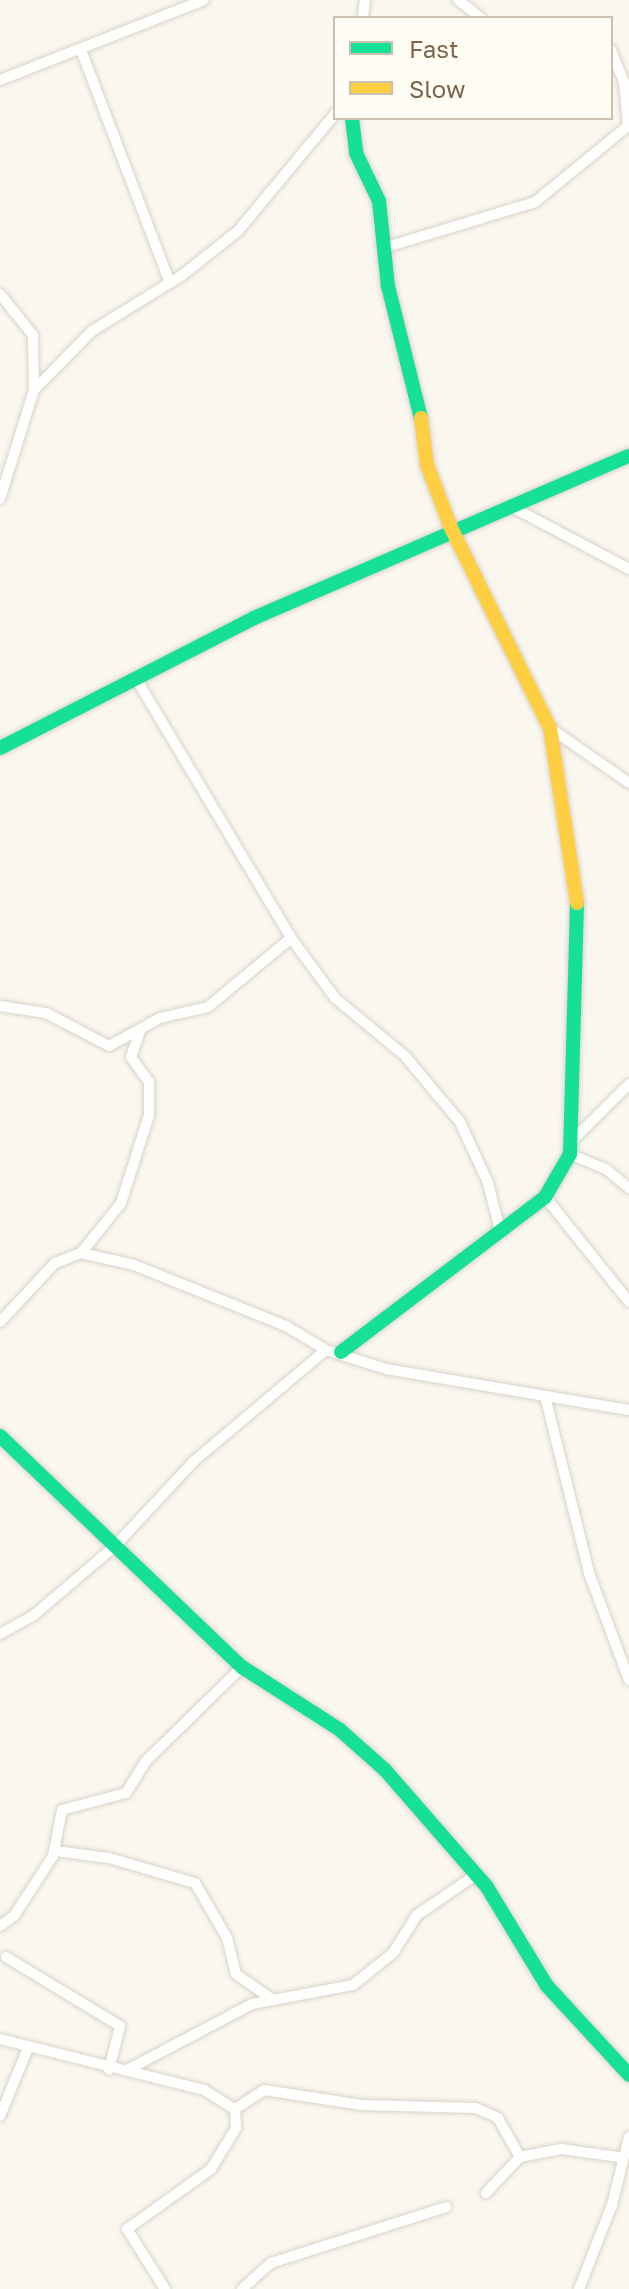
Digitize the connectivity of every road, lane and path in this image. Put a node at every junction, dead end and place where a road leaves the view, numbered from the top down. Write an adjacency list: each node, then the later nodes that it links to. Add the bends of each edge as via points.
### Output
1 (204, 0): 4 (street)
2 (458, 0): 3 (street)
3 (478, 16)
4 (81, 50): 7 (street); 13 (street)
5 (613, 55): 8 (street)
6 (629, 70): 8 (street)
7 (0, 80)
8 (624, 82): 11 (street)
9 (333, 116): 13 (street, via 238,231)
10 (352, 120): 12 (street, via 356,153 379,201)
11 (628, 126): 12 (street, via 535,202)
12 (383, 248): 19 (street, via 415,378 420,442)
13 (170, 283): 15 (street, via 92,331)
14 (0, 294): 15 (street, via 33,335)
15 (34, 390): 17 (street)
16 (629, 456): 18 (street)
17 (0, 499)
18 (510, 506): 19 (street); 20 (street)
19 (451, 528): 21 (street, via 254,618); 22 (street)
20 (629, 569)
21 (138, 682): 23 (street); 25 (street)
22 (550, 728): 24 (street); 29 (street, via 570,829 578,912)
23 (0, 748)
24 (629, 783)
25 (291, 938): 27 (street, via 208,1007); 32 (street, via 335,998 405,1056 448,1105 472,1142)
26 (0, 1006): 27 (street, via 46,1013 109,1046)
27 (141, 1028): 33 (street, via 131,1057 149,1082 149,1115 121,1203)
28 (629, 1084): 29 (street)
29 (570, 1148): 30 (street); 31 (street)
30 (629, 1188)
31 (545, 1197): 32 (street); 34 (street)
32 (500, 1230): 36 (street)
33 (81, 1253): 35 (street, via 55,1263); 36 (street, via 155,1272)
34 (629, 1302)
35 (0, 1322)
36 (334, 1351): 37 (street, via 386,1369 502,1384); 40 (street, via 194,1461)
37 (546, 1400): 38 (street); 43 (street, via 589,1573)
38 (629, 1410)
39 (0, 1436): 40 (street)
40 (115, 1546): 41 (street, via 34,1615); 42 (street)
41 (0, 1634)
42 (242, 1667): 44 (street, via 146,1761 126,1793 62,1810); 45 (street, via 354,1740)
43 (629, 1680)
44 (56, 1851): 46 (street, via 14,1916); 48 (street, via 109,1858 195,1883 227,1938 236,1974)
45 (474, 1876): 48 (street, via 417,1915 393,1953 353,1985); 53 (street, via 498,1903 547,1986)
46 (0, 1926)
47 (6, 1957): 51 (street, via 120,2026)
48 (273, 2000): 52 (street, via 228,2014)
49 (0, 2039): 50 (street)
50 (28, 2048): 51 (street); 55 (street)
51 (109, 2070): 52 (street)
52 (124, 2071): 54 (street, via 204,2090)
53 (629, 2075)
54 (235, 2109): 57 (street, via 264,2090 362,2105 476,2108 498,2118); 61 (street, via 236,2128 211,2169 127,2229)
55 (0, 2116)
56 (629, 2137): 58 (street)
57 (520, 2157): 58 (street, via 561,2149); 59 (street)
58 (619, 2157): 63 (street, via 612,2205)
59 (486, 2193)
60 (446, 2207): 62 (street, via 271,2263)
61 (165, 2289)
62 (242, 2289)
63 (579, 2289)

